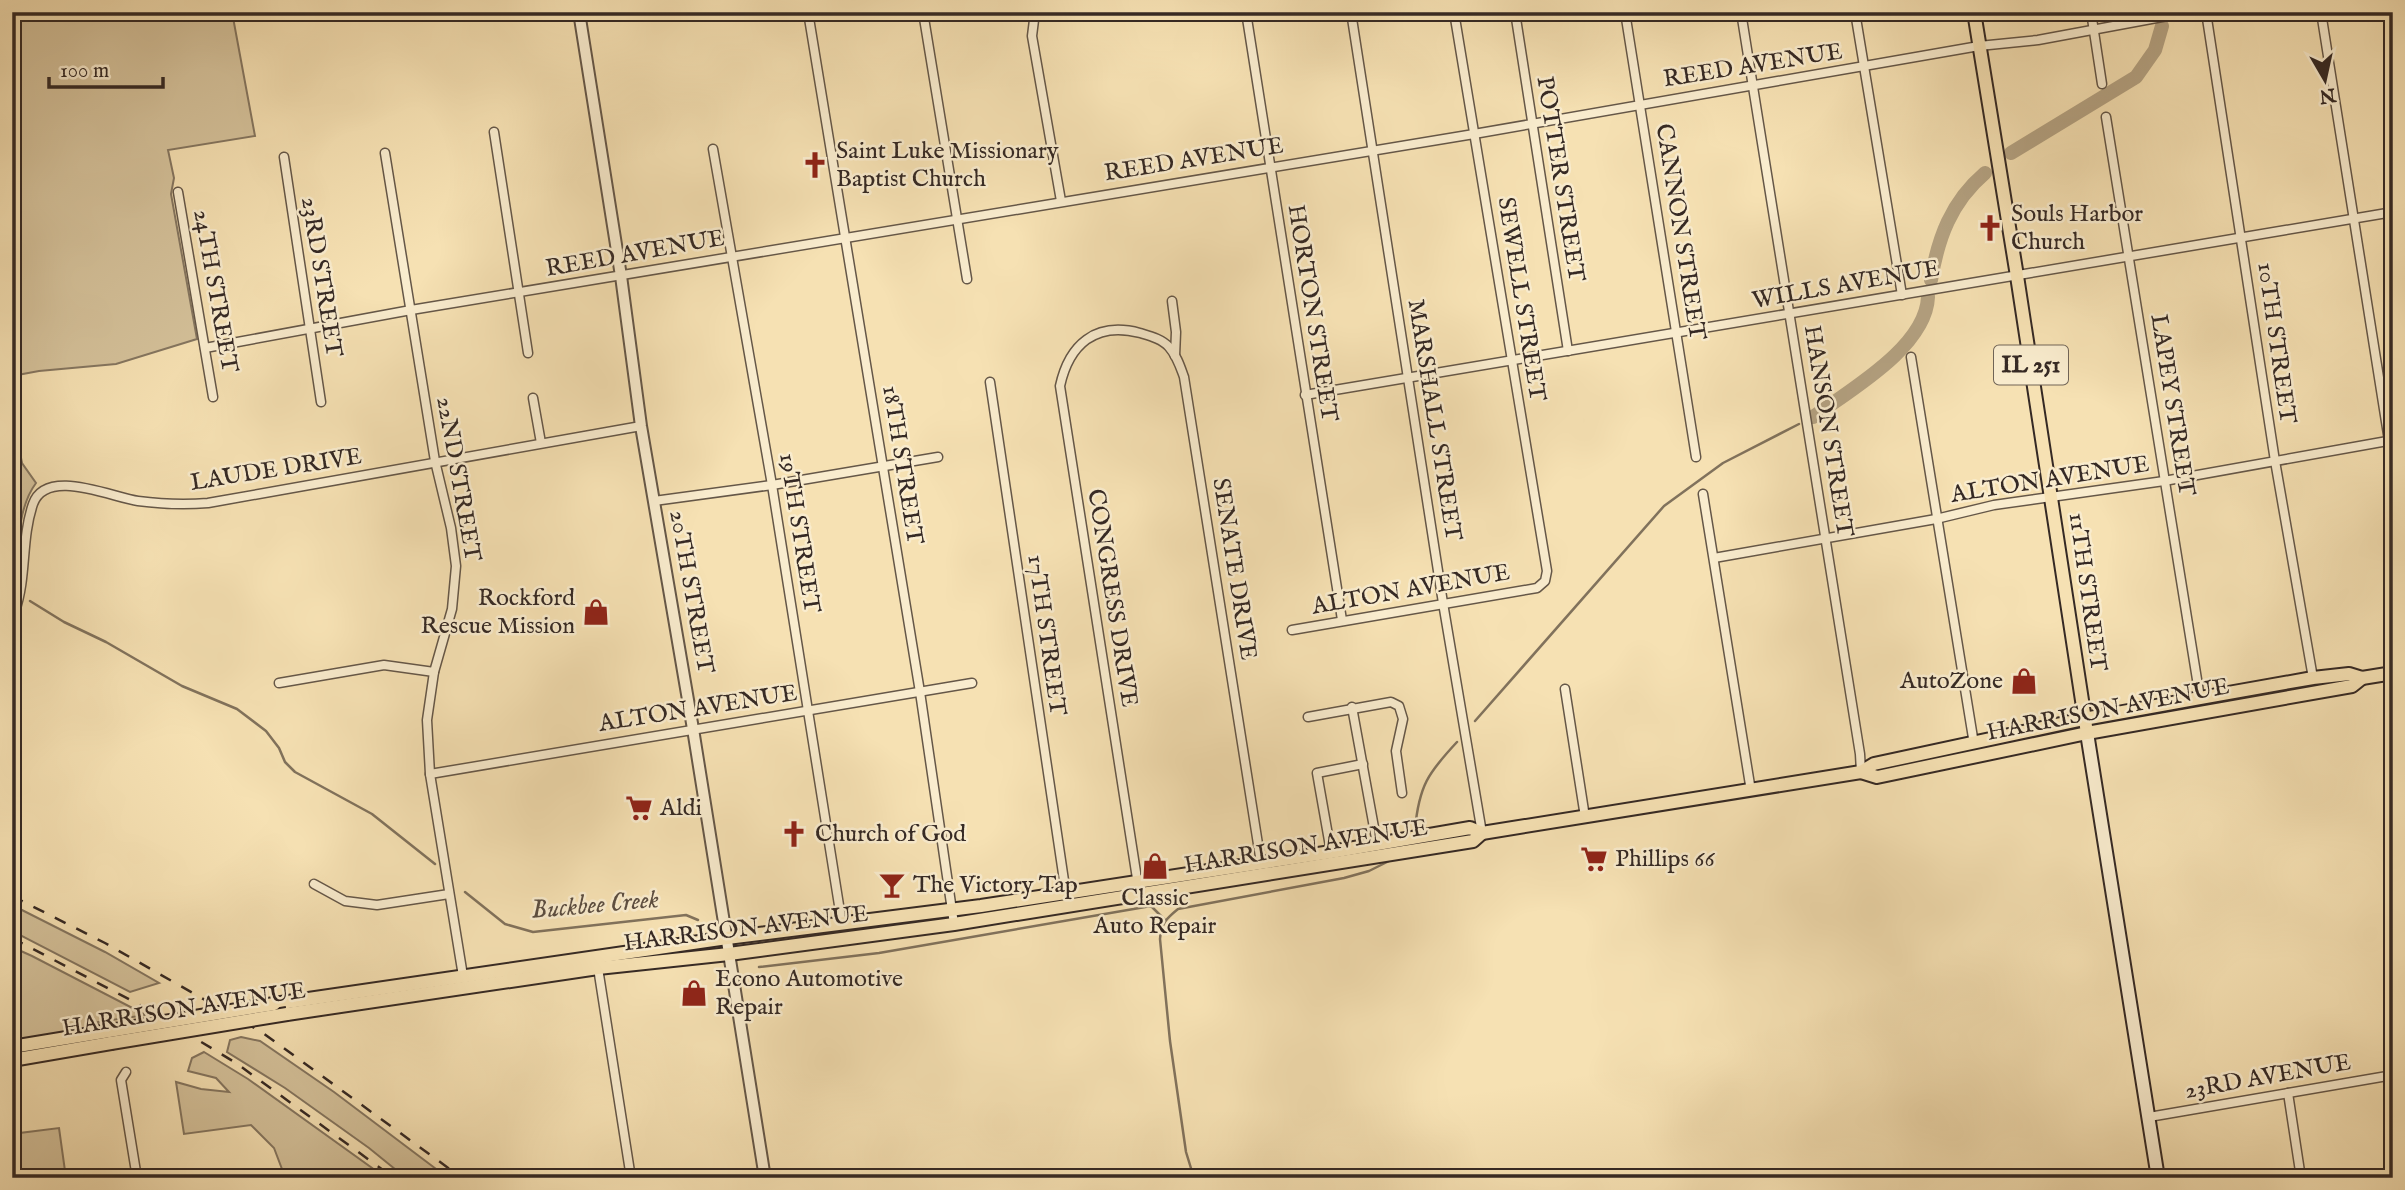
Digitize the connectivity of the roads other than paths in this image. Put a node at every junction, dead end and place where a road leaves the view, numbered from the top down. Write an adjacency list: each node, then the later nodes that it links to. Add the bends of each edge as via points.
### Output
1 (579, 12): 42 (street, 20TH STREET)
2 (808, 12): 38 (street, 18TH STREET)
3 (923, 12): 35 (street)
4 (1035, 12): 33 (street, via 1032,36)
5 (1246, 12): 31 (street, HORTON STREET)
6 (1350, 12): 28 (street, MARSHALL STREET)
7 (1454, 12): 26 (street, SEWELL STREET)
8 (1515, 12): 24 (street, POTTER STREET)
9 (1625, 12): 22 (street, CANNON STREET)
10 (1741, 12): 21 (street, HANSON STREET)
11 (1854, 12): 19 (street)
12 (1974, 12): 18 (main road, 11TH STREET / IL 251)
13 (2091, 12): 17 (street)
14 (2189, 12): 17 (street, REED AVENUE)
15 (2206, 12): 37 (street, 10TH STREET)
16 (2320, 12): 36 (street)
17 (2094, 30): 18 (street, REED AVENUE); 20 (street)
18 (1979, 46): 19 (street, REED AVENUE); 41 (main road, 11TH STREET / IL 251)
19 (1863, 67): 21 (street, REED AVENUE); 45 (street)
20 (2102, 83)
21 (1753, 86): 22 (street, REED AVENUE); 48 (street, HANSON STREET)
22 (1640, 104): 24 (street, REED AVENUE); 50 (street, CANNON STREET)
23 (2106, 117): 40 (street, LAPEY STREET)
24 (1531, 124): 26 (street, REED AVENUE); 52 (street, POTTER STREET)
25 (494, 132): 44 (street)
26 (1474, 134): 28 (street, REED AVENUE); 56 (street, SEWELL STREET)
27 (713, 149): 39 (street, 19TH STREET)
28 (1373, 149): 31 (street, REED AVENUE); 57 (street, MARSHALL STREET)
29 (385, 153): 47 (street, 22ND STREET)
30 (284, 157): 49 (street, 23RD STREET)
31 (1269, 167): 33 (street, REED AVENUE); 59 (street, HORTON STREET)
32 (178, 192): 51 (street, 24TH STREET)
33 (1060, 201): 35 (street, REED AVENUE)
34 (2393, 212): 36 (street, WILLS AVENUE)
35 (956, 219): 38 (street, REED AVENUE); 43 (street)
36 (2355, 219): 37 (street, WILLS AVENUE); 64 (street)
37 (2241, 238): 40 (street, WILLS AVENUE); 69 (street, 10TH STREET)
38 (846, 239): 39 (street, REED AVENUE); 70 (street, 18TH STREET)
39 (733, 257): 42 (street, REED AVENUE); 73 (street, 19TH STREET)
40 (2129, 257): 41 (street, WILLS AVENUE); 72 (street, LAPEY STREET)
41 (2017, 275): 45 (street, WILLS AVENUE); 75 (main road, 11TH STREET / IL 251)
42 (621, 276): 44 (street, REED AVENUE); 63 (street, 20TH STREET)
43 (967, 279)
44 (519, 293): 47 (street, REED AVENUE); 53 (street)
45 (1902, 295): 48 (street, WILLS AVENUE)
46 (1172, 300): 54 (street, SENATE DRIVE)
47 (411, 310): 49 (street, REED AVENUE); 68 (street, 22ND STREET)
48 (1790, 314): 50 (street, WILLS AVENUE); 78 (street, HANSON STREET)
49 (310, 329): 51 (street, REED AVENUE); 62 (street, 23RD STREET)
50 (1676, 333): 52 (street, WILLS AVENUE); 67 (street, CANNON STREET)
51 (205, 348): 60 (street, 24TH STREET)
52 (1568, 351): 56 (street, WILLS AVENUE)
53 (528, 353)
54 (1175, 356): 111 (street, SENATE DRIVE, via 1184,377); 113 (street, CONGRESS DRIVE, via 1153,337 1123,330 1095,334 1073,353 1060,386)
55 (1911, 357): 77 (street)
56 (1511, 361): 57 (street, WILLS AVENUE); 80 (street, SEWELL STREET, via 1547,571)
57 (1408, 378): 59 (street, WILLS AVENUE); 81 (street, MARSHALL STREET)
58 (990, 382): 115 (street, 17TH STREET)
59 (1305, 395): 83 (street, HORTON STREET)
60 (214, 397)
61 (533, 398): 65 (street)
62 (321, 402)
63 (641, 426): 65 (street, LAUDE DRIVE); 76 (street, 20TH STREET)
64 (2391, 440): 69 (street, ALTON AVENUE); 71 (street)
65 (541, 443): 68 (street, LAUDE DRIVE)
66 (938, 457): 70 (street)
67 (1696, 457)
68 (435, 461): 82 (street, LAUDE DRIVE, via 233,500 184,505 64,485 49,487 34,501 22,592); 85 (street, 22ND STREET, via 456,566 452,608)
69 (2275, 461): 72 (street, ALTON AVENUE); 87 (street, 10TH STREET)
70 (882, 464): 73 (street); 92 (street, 18TH STREET)
71 (2393, 466)
72 (2164, 481): 75 (street, ALTON AVENUE); 93 (street, LAPEY STREET)
73 (772, 485): 76 (street); 95 (street, 19TH STREET)
74 (1703, 494): 79 (street)
75 (2051, 496): 77 (street, ALTON AVENUE); 97 (main road, 11TH STREET / IL 251)
76 (654, 501): 98 (street, 20TH STREET)
77 (1936, 519): 78 (street, ALTON AVENUE); 100 (street)
78 (1826, 538): 79 (street, ALTON AVENUE); 103 (street, HANSON STREET)
79 (1714, 558): 105 (street)
80 (1537, 588): 81 (street, ALTON AVENUE)
81 (1443, 603): 83 (street, ALTON AVENUE); 108 (street, MARSHALL STREET)
82 (15, 611)
83 (1342, 620): 84 (street, ALTON AVENUE)
84 (1292, 630)
85 (434, 672): 89 (street, via 384,664); 104 (street, 22ND STREET, via 427,720)
86 (2393, 673): 88 (main road, HARRISON AVENUE)
87 (2313, 678): 88 (main road, HARRISON AVENUE, via 2349,674); 93 (main road, HARRISON AVENUE)
88 (2362, 678): 99 (main road, HARRISON AVENUE, via 2352,686)
89 (278, 683)
90 (972, 683): 92 (street, ALTON AVENUE)
91 (1565, 689): 107 (street)
92 (920, 692): 95 (street, ALTON AVENUE); 116 (street, 18TH STREET)
93 (2200, 698): 97 (main road, HARRISON AVENUE)
94 (1352, 707): 96 (street); 102 (street); 106 (street, via 1391,702 1399,706 1403,719 1396,751)
95 (808, 710): 98 (street, ALTON AVENUE); 117 (street, 19TH STREET)
96 (1308, 717)
97 (2084, 719): 99 (main road, 11TH STREET / IL 251); 100 (main road, HARRISON AVENUE)
98 (693, 729): 104 (street, ALTON AVENUE); 119 (street, 20TH STREET)
99 (2087, 733): 101 (main road, HARRISON AVENUE); 129 (main road, 11TH STREET)
100 (1974, 743): 101 (street); 103 (main road, HARRISON AVENUE, via 1874,764)
101 (1977, 756): 103 (main road, HARRISON AVENUE, via 1877,776)
102 (1363, 764): 109 (street); 110 (street, via 1317,772)
103 (1861, 772): 105 (main road, HARRISON AVENUE)
104 (430, 774): 114 (street, 22ND STREET)
105 (1751, 791): 107 (main road, HARRISON AVENUE)
106 (1402, 793)
107 (1585, 817): 108 (main road, HARRISON AVENUE)
108 (1482, 833): 109 (main road, HARRISON AVENUE, via 1470,828); 113 (main road, HARRISON AVENUE, via 1473,841)
109 (1377, 844): 110 (main road, HARRISON AVENUE)
110 (1331, 852): 111 (main road, HARRISON AVENUE)
111 (1261, 863): 113 (main road, HARRISON AVENUE)
112 (314, 884): 114 (street, via 345,901 377,905)
113 (1138, 888): 115 (main road, HARRISON AVENUE); 118 (main road, HARRISON AVENUE)
114 (449, 894): 122 (street, 22ND STREET)
115 (1066, 894): 116 (main road, HARRISON AVENUE)
116 (952, 910): 117 (main road, HARRISON AVENUE); 118 (street, 18TH STREET)
117 (842, 924): 119 (main road, HARRISON AVENUE)
118 (954, 924): 120 (main road, HARRISON AVENUE)
119 (727, 938): 120 (street, 20TH STREET); 122 (main road, HARRISON AVENUE)
120 (729, 954): 121 (main road, HARRISON AVENUE); 132 (street, 20TH STREET)
121 (598, 968): 123 (main road, HARRISON AVENUE, bridge); 131 (street)
122 (463, 975): 123 (main road, HARRISON AVENUE, bridge, via 274,1004)
123 (110, 1037): 124 (main road, HARRISON AVENUE); 125 (main road, HARRISON AVENUE)
124 (12, 1047)
125 (12, 1060)
126 (126, 1072): 130 (street, via 121,1080)
127 (2393, 1075): 128 (street, 23RD AVENUE)
128 (2288, 1093): 129 (street, 23RD AVENUE); 134 (street)
129 (2149, 1118): 133 (main road, 11TH STREET)
130 (137, 1178)
131 (631, 1178)
132 (765, 1178)
133 (2158, 1178)
134 (2301, 1178)

